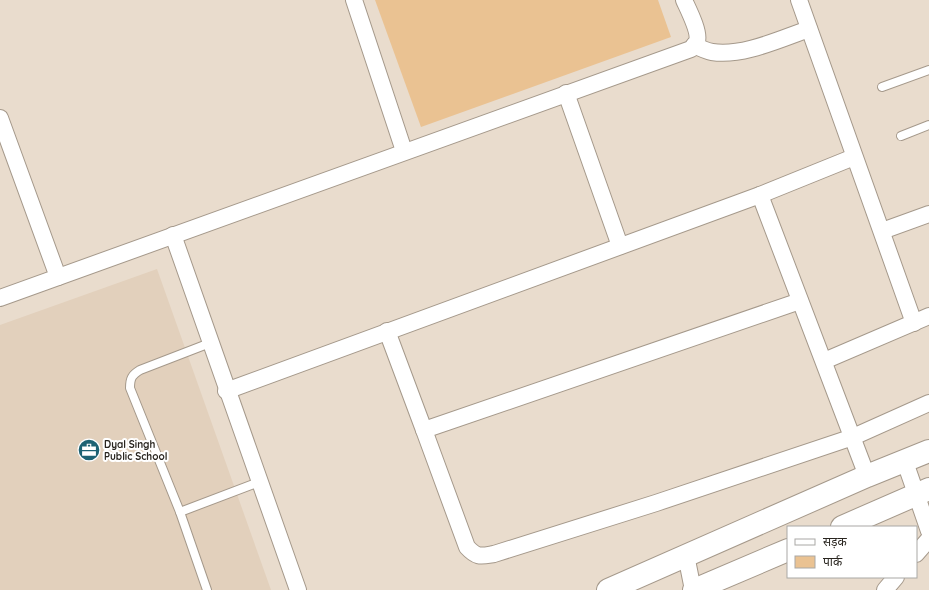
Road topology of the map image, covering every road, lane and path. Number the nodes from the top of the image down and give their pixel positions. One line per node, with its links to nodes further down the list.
1 (354, 0): 13 (street)
2 (684, 0): 5 (street)
3 (799, 0): 4 (street)
4 (809, 29): 5 (street); 14 (street)
5 (694, 46): 8 (street)
6 (929, 70): 7 (lane)
7 (882, 87)
8 (566, 92): 13 (street); 19 (street)
9 (0, 118): 12 (street)
10 (929, 125): 11 (lane)
11 (901, 136)
12 (4, 141): 20 (street)
13 (404, 151): 18 (street)
14 (854, 157): 15 (street); 17 (street)
15 (760, 195): 19 (street); 22 (street)
16 (929, 214): 17 (street)
17 (882, 231): 24 (street)
18 (173, 235): 20 (street); 26 (street)
19 (620, 246): 25 (street)
20 (58, 276): 21 (street)
21 (0, 298)
22 (800, 301): 27 (street); 30 (street)
23 (929, 316): 24 (street)
24 (914, 322): 27 (street)
25 (388, 331): 28 (street); 30 (street)
26 (210, 343): 28 (street); 37 (lane)
27 (824, 361): 31 (street)
28 (226, 391): 35 (street)
29 (929, 404): 31 (street)
30 (424, 430): 31 (street)
31 (853, 437): 34 (street)
32 (929, 451): 33 (street)
33 (905, 462): 34 (street); 36 (street)
34 (868, 476): 43 (street)
35 (259, 482): 37 (lane); 46 (street)
36 (923, 492): 38 (street); 39 (street)
37 (180, 512): 45 (lane)
38 (844, 526)
39 (929, 531)
40 (929, 539): 42 (street)
41 (787, 550): 48 (street)
42 (917, 553)
43 (686, 555): 47 (street); 48 (street)
44 (895, 578): 49 (street)
45 (207, 590)
46 (298, 590)
47 (608, 590)
48 (693, 590)
49 (885, 590)

